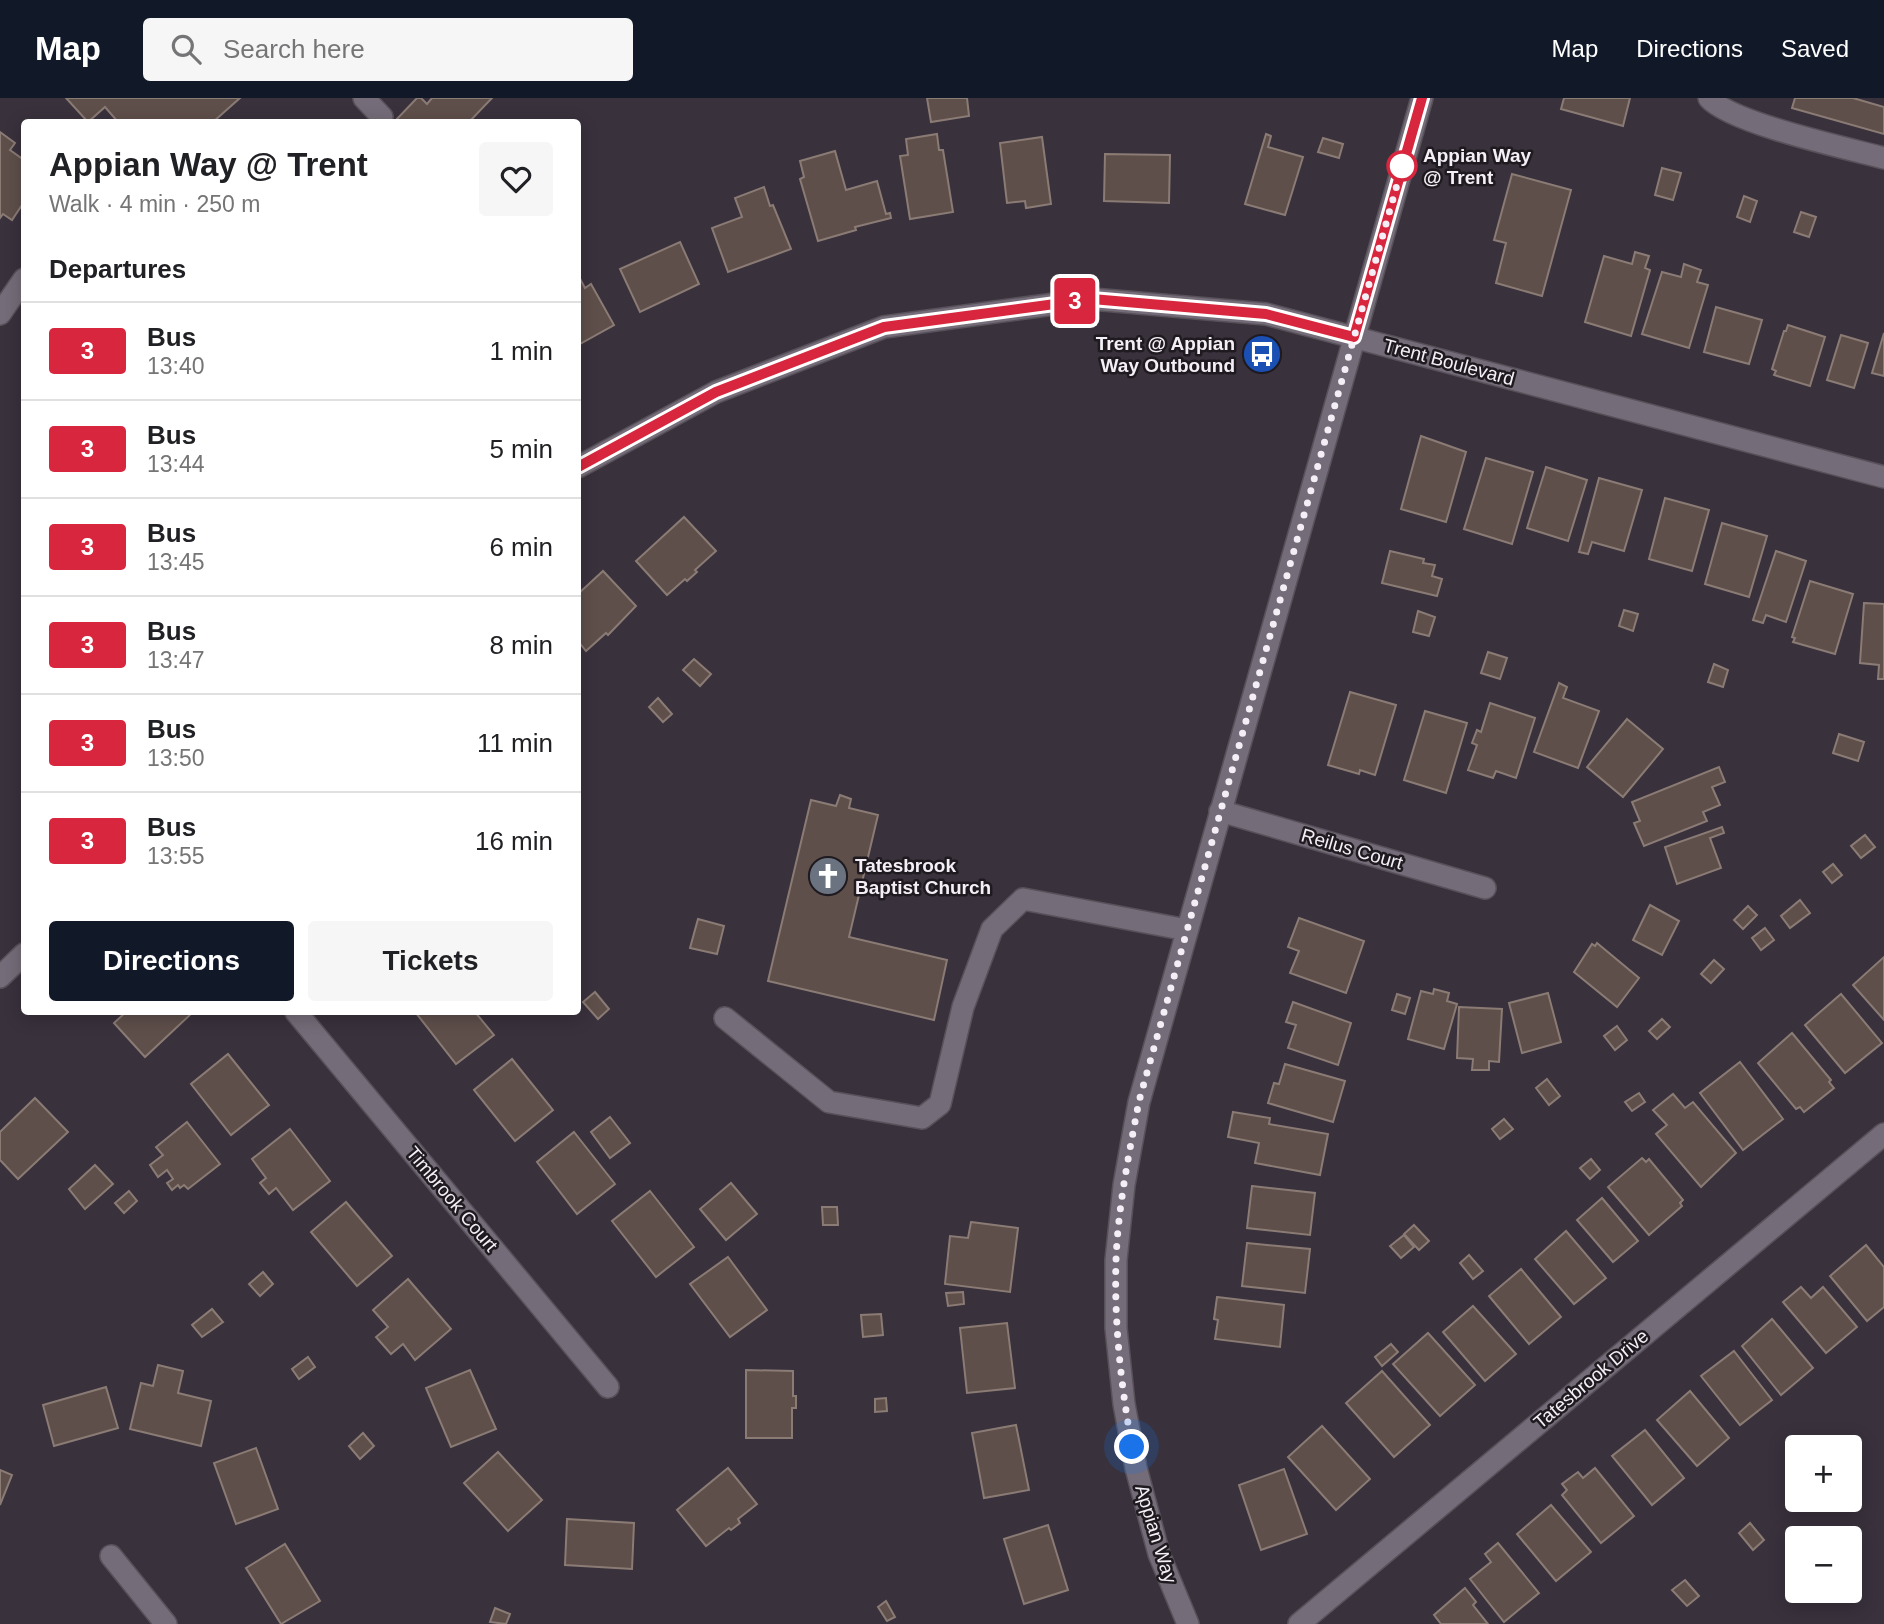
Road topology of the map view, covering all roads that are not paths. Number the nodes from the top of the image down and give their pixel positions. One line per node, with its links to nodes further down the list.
1 (364, 98): 4 (street)
2 (1422, 98): 8 (street, Appian Way)
3 (1709, 98): 5 (street)
4 (382, 117)
5 (1884, 158)
6 (21, 283): 7 (street)
7 (0, 314)
8 (1354, 337): 9 (street, Trent Boulevard); 10 (street, Trent Boulevard); 11 (street, Appian Way)
9 (581, 465)
10 (1884, 477)
11 (1220, 811): 12 (street, Reilus Court); 13 (street, Appian Way)
12 (1485, 888)
13 (1187, 930): 17 (street); 22 (street, Appian Way)
14 (21, 957): 15 (street)
15 (0, 977)
16 (298, 1015): 19 (street, Timbrook Court)
17 (725, 1018)
18 (1884, 1134): 23 (street, Tatesbrook Drive)
19 (608, 1387)
20 (111, 1556): 21 (street)
21 (166, 1624)
22 (1188, 1624)
23 (1299, 1624)

